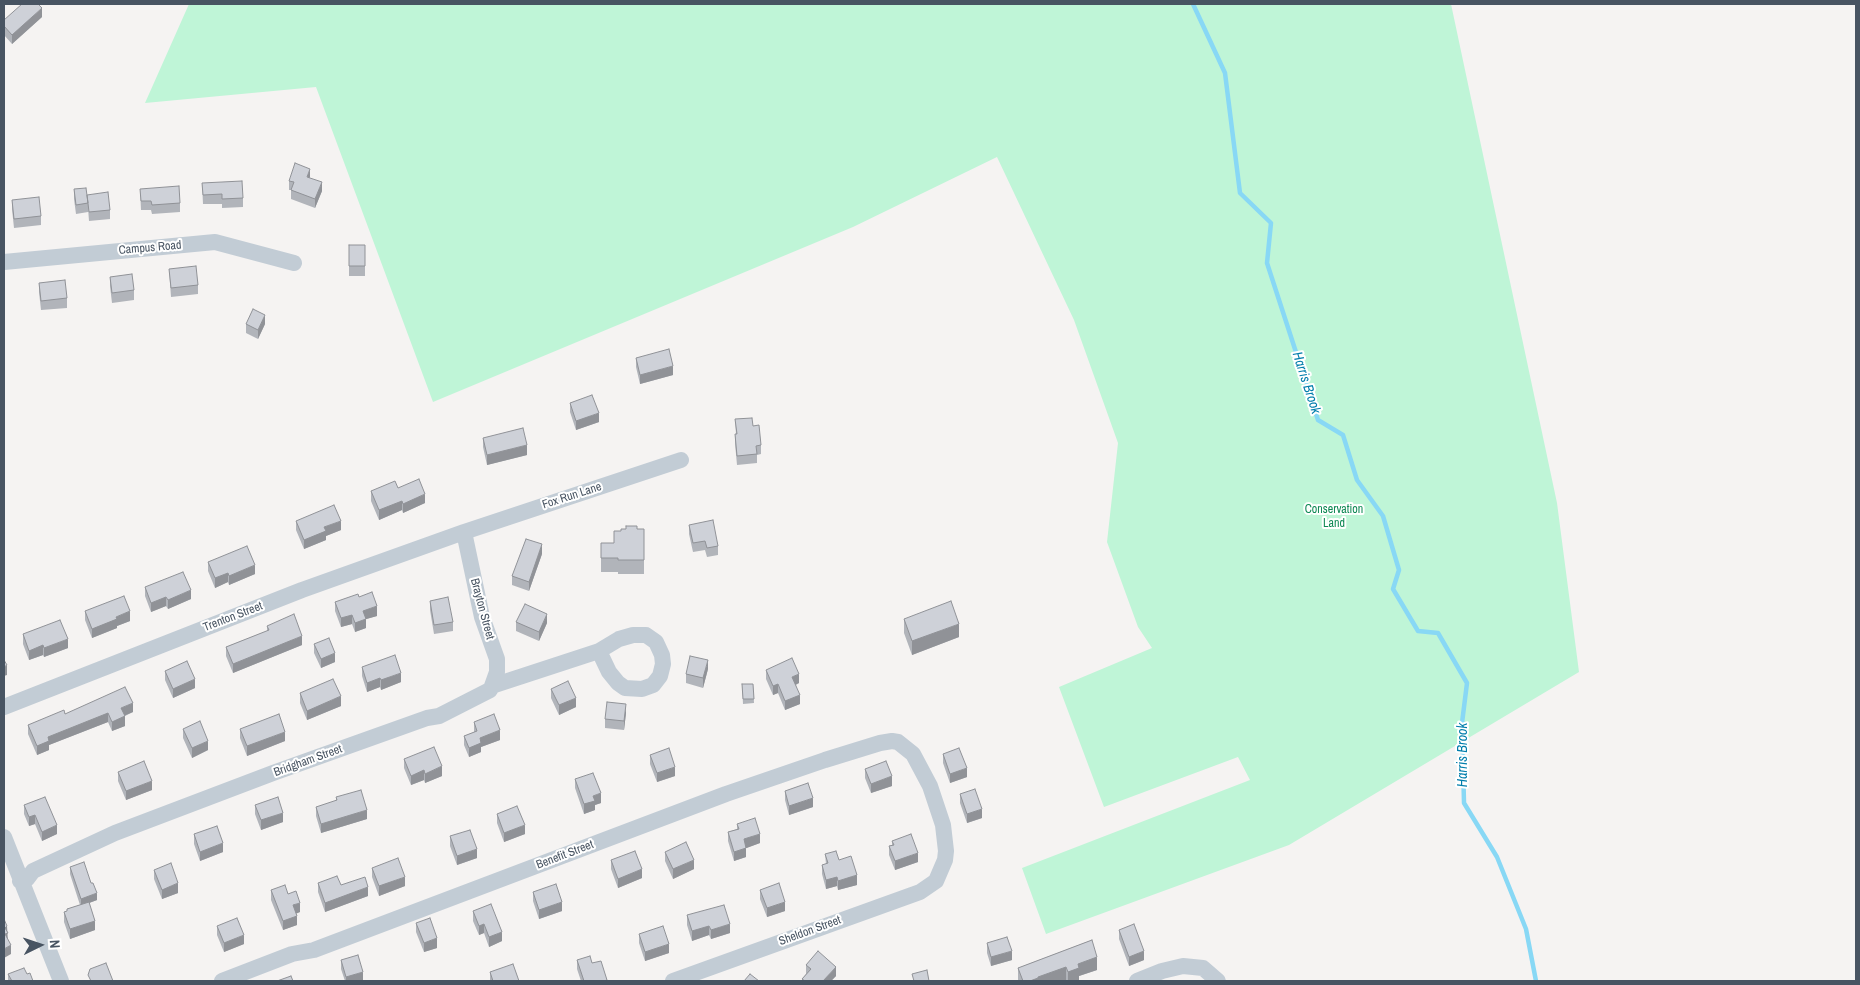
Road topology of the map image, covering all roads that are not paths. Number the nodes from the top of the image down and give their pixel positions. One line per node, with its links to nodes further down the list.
1 (4, 262): 2 (street, Campus Road)
2 (294, 263)
3 (681, 460): 4 (street, Fox Run Lane)
4 (464, 532): 6 (street, Brayton Street); 7 (street, Trenton Street)
5 (599, 651): 6 (street, Bridgham Street)
6 (492, 686): 10 (street, Bridgham Street)
7 (4, 707)
8 (4, 837): 10 (street)
9 (940, 873): 12 (street, Benefit Street); 13 (street, Sheldon Street)
10 (20, 881): 11 (street)
11 (62, 981)
12 (222, 981)
13 (673, 981)
14 (1136, 981): 15 (street)
15 (1218, 981)

